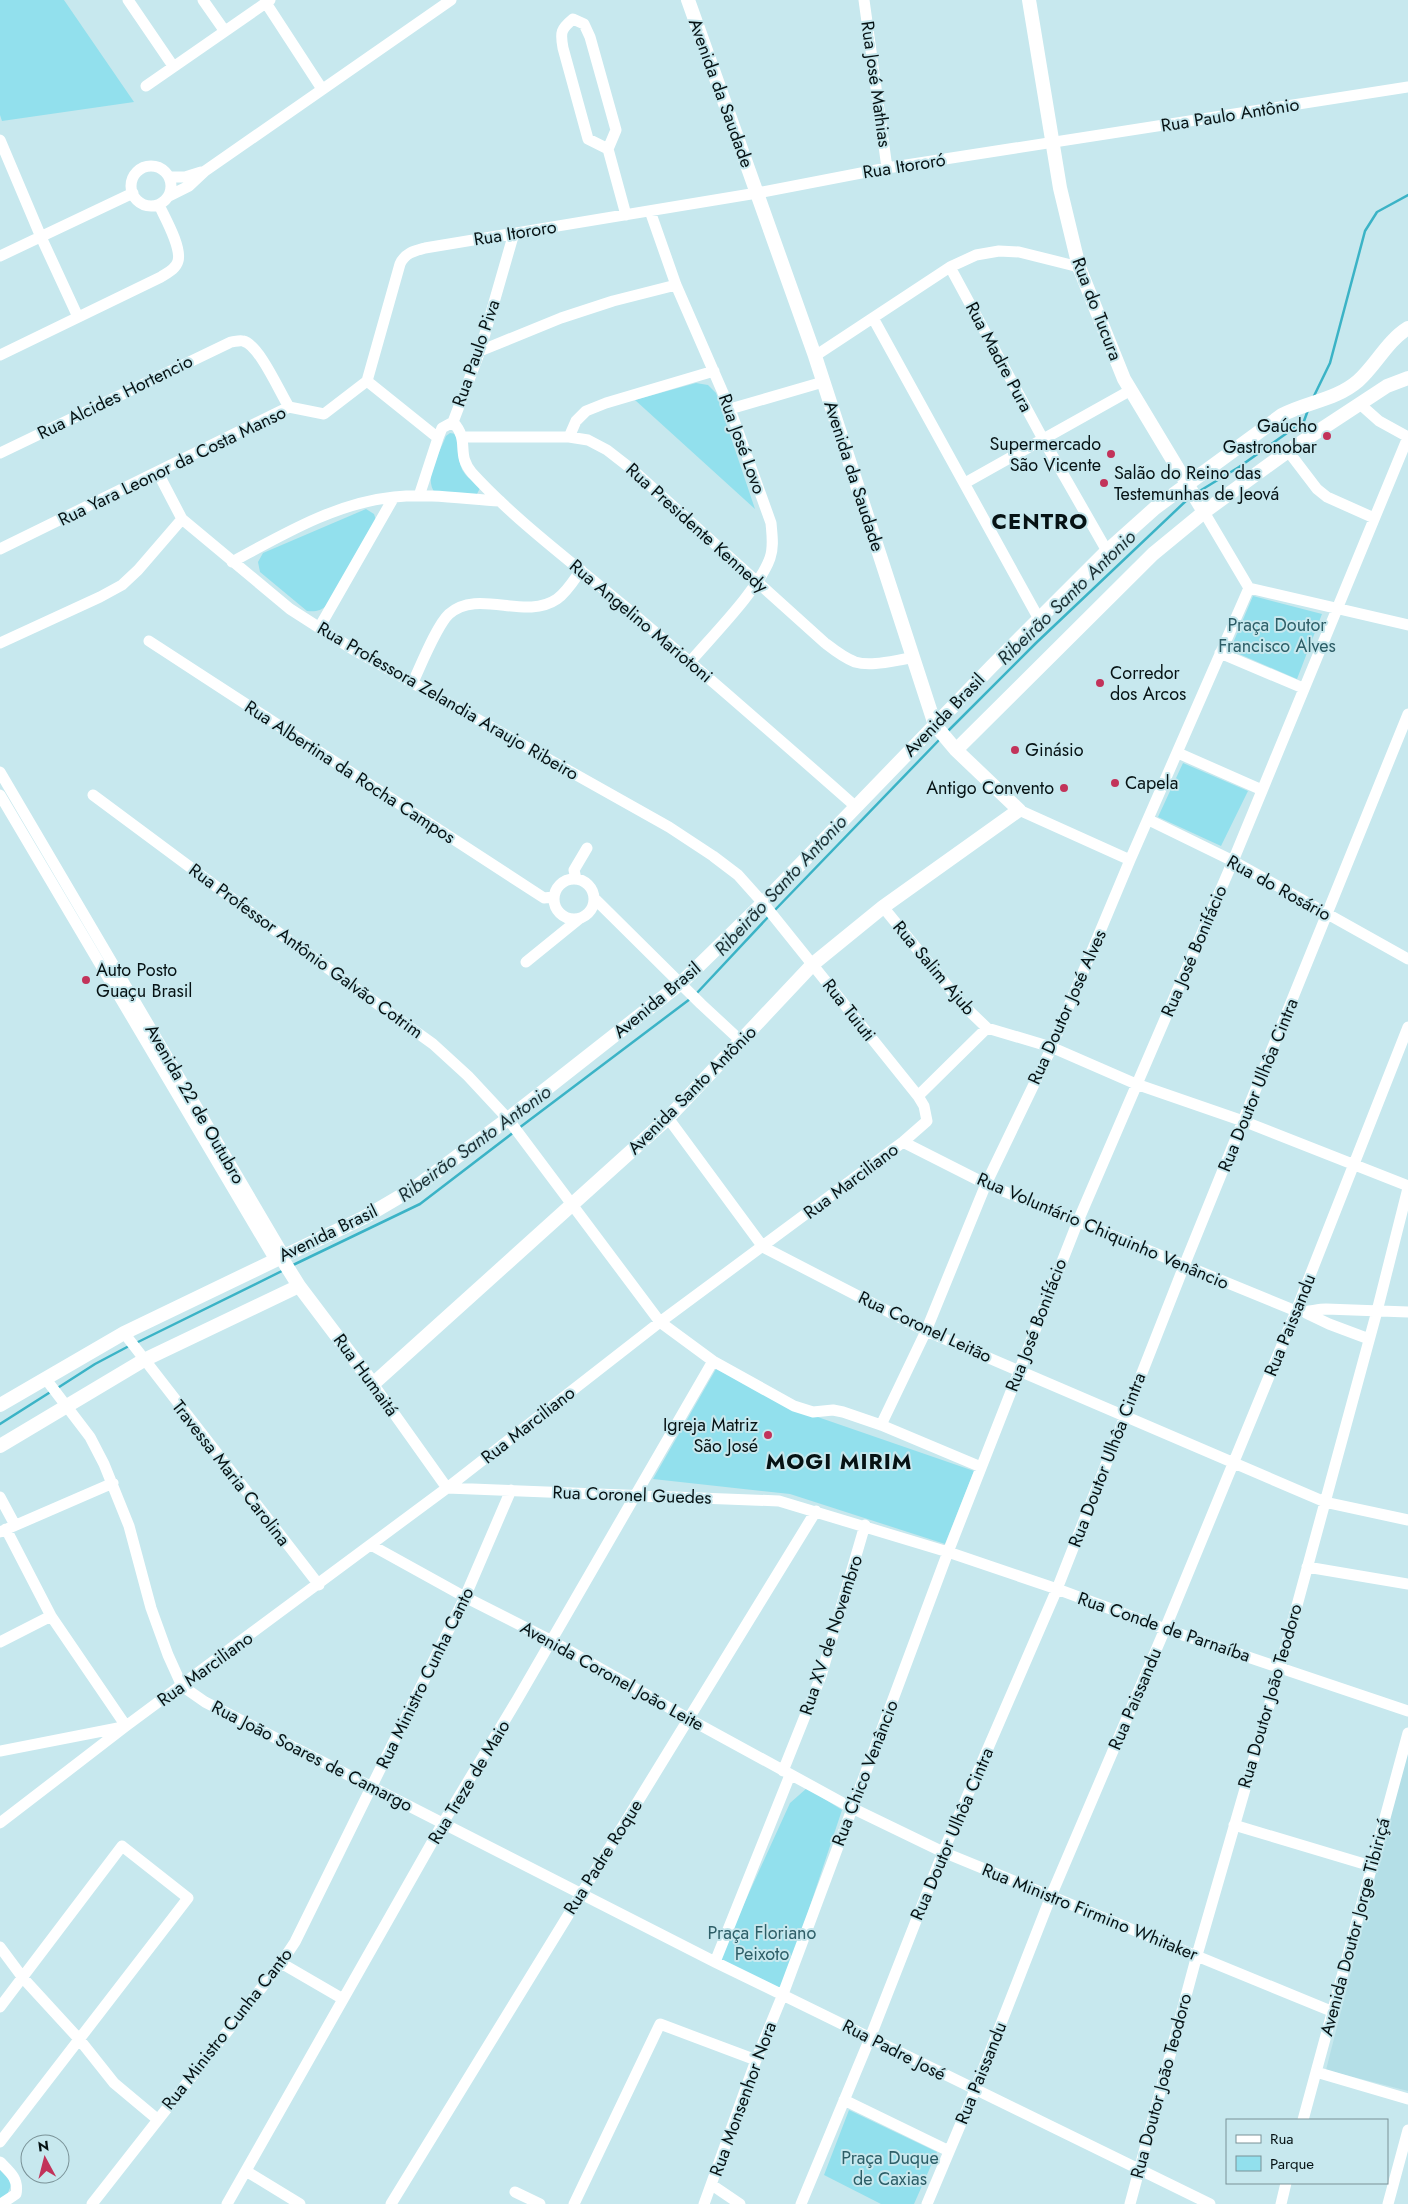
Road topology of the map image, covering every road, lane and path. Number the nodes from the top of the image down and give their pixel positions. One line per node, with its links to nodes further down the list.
1 (128, 0): 9 (street)
2 (203, 0): 8 (street)
3 (688, 0): 21 (main road, Avenida da Saudade)
4 (864, 0): 17 (street, Rua José Mathias)
5 (1029, 0): 14 (main road, Rua do Tucura)
6 (268, 1): 8 (street); 12 (street)
7 (446, 1): 12 (street)
8 (224, 30): 9 (street)
9 (173, 66): 10 (street)
10 (146, 86)
11 (1408, 88): 14 (street, Rua Paulo Antônio)
12 (322, 89): 18 (street)
13 (0, 140): 16 (street)
14 (1052, 143): 17 (street, Rua Itororó); 30 (main road, Rua do Tucura)
15 (608, 149): 15 (street); 25 (street)
16 (2, 154): 27 (street)
17 (888, 168): 21 (street, Rua Itororó)
18 (205, 171): 19 (street); 22 (street)
19 (169, 176): 20 (street); 22 (street)
20 (133, 193): 23 (street); 27 (street)
21 (757, 193): 24 (street, Rua Itororo); 37 (main road, Avenida da Saudade)
22 (169, 196): 23 (street)
23 (158, 205): 32 (street)
24 (650, 211): 25 (street, Rua Itororo); 31 (street, Rua José Lovo)
25 (626, 214): 26 (street, Rua Itororo)
26 (514, 232): 35 (street, Rua Paulo Piva); 40 (street, Rua Itororo)
27 (41, 237): 28 (street); 32 (street)
28 (0, 256)
29 (950, 267): 30 (street); 33 (street); 51 (street, Rua Madre Pura)
30 (1079, 267): 42 (main road, Rua do Tucura)
31 (676, 285): 35 (street); 38 (street, Rua José Lovo)
32 (78, 317): 36 (street)
33 (872, 318): 37 (street); 55 (street)
34 (1408, 328): 56 (main road, Avenida Brasil)
35 (480, 351): 46 (street, Rua Paulo Piva)
36 (0, 355)
37 (815, 356): 41 (main road, Avenida da Saudade)
38 (714, 370): 45 (street, Rua José Lovo); 48 (street)
39 (1408, 378): 43 (main road, Avenida Brasil)
40 (367, 381): 44 (street, Rua Yara Leonor da Costa Manso); 50 (street)
41 (823, 382): 45 (street); 76 (main road, Avenida da Saudade)
42 (1131, 390): 51 (street); 56 (main road, Rua do Tucura)
43 (1361, 405): 49 (street); 52 (main road, Avenida Brasil)
44 (288, 407): 53 (street, Rua Alcides Hortencio); 54 (street, Rua Yara Leonor da Costa Manso)
45 (730, 409): 67 (street, Rua José Lovo)
46 (453, 422): 47 (street); 50 (street, Rua Paulo Piva)
47 (463, 437): 48 (street, Rua Presidente Kennedy); 59 (street, Rua Angelino Mariotoni)
48 (569, 437): 67 (street, Rua Presidente Kennedy)
49 (1408, 437): 61 (street, Rua José Bonifácio)
50 (438, 438): 57 (street, Rua Paulo Piva)
51 (1043, 439): 55 (street); 64 (street, Rua Madre Pura)
52 (1288, 451): 60 (main road, Avenida Brasil); 61 (street)
53 (0, 453)
54 (158, 473): 62 (street, Rua Professora Zelandia Araujo Ribeiro); 63 (street, Rua Yara Leonor da Costa Manso)
55 (965, 483): 70 (street)
56 (1188, 485): 60 (main road, Rua do Tucura); 64 (main road, Avenida Brasil)
57 (419, 496): 58 (street); 59 (street)
58 (394, 497): 65 (street); 72 (street)
59 (500, 501): 66 (street, Rua Angelino Mariotoni)
60 (1202, 509): 68 (street, Rua do Tucura); 82 (main road, Avenida Brasil)
61 (1374, 518): 69 (street, Rua José Bonifácio)
62 (182, 519): 65 (street, Rua Professora Zelandia Araujo Ribeiro); 74 (street)
63 (0, 549)
64 (1108, 551): 70 (main road, Avenida Brasil)
65 (232, 562): 72 (street, Rua Professora Zelandia Araujo Ribeiro)
66 (581, 570): 77 (street, Rua Angelino Mariotoni); 78 (street)
67 (757, 582): 76 (street, Rua Presidente Kennedy); 77 (street, Rua José Lovo)
68 (1249, 588): 69 (street); 75 (street, Rua Doutor José Alves)
69 (1336, 609): 71 (street); 79 (street, Rua José Bonifácio)
70 (1040, 619): 81 (main road, Avenida Brasil)
71 (1408, 625)
72 (318, 628): 78 (street, Rua Professora Zelandia Araujo Ribeiro)
73 (149, 641): 95 (street, Rua Albertina da Rocha Campos)
74 (0, 643)
75 (1220, 653): 79 (street); 83 (street, Rua Doutor José Alves)
76 (912, 658): 81 (main road, Avenida da Saudade)
77 (690, 662): 88 (street, Rua Angelino Mariotoni)
78 (413, 682): 97 (street, Rua Professora Zelandia Araujo Ribeiro)
79 (1303, 688): 85 (street, Rua José Bonifácio)
80 (1408, 714): 99 (street, Rua Doutor Ulhôa Cintra)
81 (938, 729): 82 (main road, Avenida da Saudade); 88 (main road, Avenida Brasil)
82 (953, 747): 89 (main road, Avenida da Saudade)
83 (1178, 753): 85 (street); 90 (street, Rua Doutor José Alves)
84 (0, 772): 122 (street, Avenida 22 de Outubro)
85 (1262, 790): 93 (street, Rua José Bonifácio)
86 (0, 795): 122 (street, Avenida 22 de Outubro)
87 (94, 796): 114 (street, Rua Professor Antônio Galvão Cotrim)
88 (855, 806): 97 (main road, Avenida Brasil)
89 (1019, 810): 92 (street, Avenida da Saudade); 98 (main road, Avenida Santo Antônio)
90 (1149, 820): 92 (street, Rua Doutor José Alves); 93 (street, Rua do Rosário)
91 (587, 848): 94 (street)
92 (1130, 860): 108 (street, Rua Doutor José Alves)
93 (1233, 861): 99 (street, Rua do Rosário); 109 (street, Rua José Bonifácio)
94 (576, 879): 95 (street); 96 (street)
95 (553, 897): 100 (street)
96 (594, 898): 100 (street); 104 (street)
97 (766, 906): 103 (street, Rua Tuiuti); 104 (main road, Avenida Brasil)
98 (883, 907): 103 (main road, Avenida Santo Antônio); 106 (street, Rua Salim Ajub)
99 (1326, 914): 101 (street, Rua do Rosário); 113 (street, Rua Doutor Ulhôa Cintra)
100 (579, 919): 102 (street)
101 (1408, 959)
102 (526, 962)
103 (813, 964): 107 (main road, Avenida Santo Antônio); 110 (street, Rua Tuiuti)
104 (684, 987): 107 (street); 114 (main road, Avenida Brasil)
105 (1408, 1027): 116 (street, Rua Paissandu)
106 (987, 1028): 108 (street); 110 (street)
107 (742, 1042): 111 (main road, Avenida Santo Antônio)
108 (1051, 1048): 109 (street); 117 (street, Rua Doutor José Alves)
109 (1136, 1084): 113 (street); 120 (street, Rua José Bonifácio)
110 (918, 1096): 112 (street, Rua Tuiuti)
111 (668, 1118): 119 (main road, Avenida Santo Antônio); 121 (street, Rua Coronel Leitão)
112 (927, 1121): 115 (street, Rua Marciliano)
113 (1243, 1121): 116 (street); 123 (street, Rua Doutor Ulhôa Cintra)
114 (510, 1123): 119 (street, Rua Professor Antônio Galvão Cotrim); 122 (main road, Avenida Brasil)
115 (903, 1142): 117 (street, Rua Voluntário Chiquinho Venâncio); 121 (street, Rua Marciliano)
116 (1353, 1165): 118 (street); 126 (street, Rua Paissandu)
117 (986, 1184): 120 (street, Rua Voluntário Chiquinho Venâncio); 129 (street, Rua Doutor José Alves)
118 (1408, 1187): 125 (street, Rua Doutor João Teodoro)
119 (572, 1205): 128 (street, Rua Professor Antônio Galvão Cotrim); 136 (main road, Avenida Santo Antônio)
120 (1078, 1220): 123 (street, Rua Voluntário Chiquinho Venâncio); 134 (street, Rua José Bonifácio)
121 (763, 1247): 128 (street, Rua Marciliano); 129 (street, Rua Coronel Leitão)
122 (282, 1260): 124 (main road, Rua Humaitá); 130 (main road, Avenida Brasil)
123 (1184, 1266): 126 (street, Rua Voluntário Chiquinho Venâncio); 139 (street, Rua Doutor Ulhôa Cintra)
124 (296, 1282): 132 (main road, Avenida Brasil); 136 (main road, Rua Humaitá)
125 (1377, 1311): 126 (street, Rua Voluntário Chiquinho Venâncio); 127 (street, Rua Voluntário Chiquinho Venâncio); 131 (street, Rua Doutor João Teodoro)
126 (1301, 1312): 131 (street, Rua Voluntário Chiquinho Venâncio); 142 (street, Rua Paissandu)
127 (1408, 1312)
128 (660, 1322): 133 (street, Rua Professor Antônio Galvão Cotrim); 145 (street, Rua Marciliano)
129 (926, 1331): 134 (street, Rua Coronel Leitão); 140 (street, Rua Doutor José Alves)
130 (126, 1336): 132 (street, Travessa Maria Carolina); 135 (main road, Avenida Brasil)
131 (1369, 1338): 149 (street, Rua Doutor João Teodoro)
132 (140, 1356): 137 (main road, Avenida Brasil); 158 (street, Travessa Maria Carolina)
133 (713, 1361): 140 (street, Rua Professor Antônio Galvão Cotrim); 147 (street, Rua Treze de Maio)
134 (1018, 1370): 139 (street, Rua Coronel Leitão); 143 (street, Rua José Bonifácio)
135 (48, 1381): 137 (street); 138 (main road, Avenida Brasil)
136 (374, 1384): 145 (street, Rua Humaitá)
137 (64, 1402): 141 (main road, Avenida Brasil); 144 (street)
138 (0, 1405)
139 (1124, 1416): 142 (street, Rua Coronel Leitão); 159 (street, Rua Doutor Ulhôa Cintra)
140 (882, 1425): 143 (street, Rua Professor Antônio Galvão Cotrim)
141 (0, 1446)
142 (1234, 1462): 149 (street, Rua Coronel Leitão); 162 (street, Rua Paissandu)
143 (981, 1467): 155 (street, Rua José Bonifácio)
144 (112, 1483): 153 (street); 166 (street)
145 (447, 1488): 146 (street, Rua Coronel Guedes); 154 (street, Rua Marciliano)
146 (511, 1490): 147 (street, Rua Coronel Guedes); 160 (street, Rua Ministro Cunha Canto)
147 (636, 1494): 150 (street, Rua Coronel Guedes); 163 (street, Rua Treze de Maio)
148 (0, 1497): 153 (street)
149 (1325, 1502): 151 (street, Rua Coronel Leitão); 156 (street, Rua Doutor João Teodoro)
150 (816, 1511): 152 (street, Rua Coronel Guedes); 168 (street, Rua Padre Roque)
151 (1408, 1520)
152 (864, 1525): 155 (street, Rua Conde de Parnaíba); 172 (street, Rua XV de Novembro)
153 (7, 1529): 161 (street)
154 (371, 1545): 158 (street, Rua Marciliano); 160 (street, Avenida Coronel João Leite)
155 (948, 1552): 159 (street, Rua Conde de Parnaíba); 174 (street, Rua Chico Venâncio)
156 (1307, 1567): 157 (street); 165 (street, Rua Doutor João Teodoro)
157 (1408, 1584)
158 (319, 1585): 166 (street, Rua Marciliano)
159 (1057, 1589): 162 (street, Rua Conde de Parnaíba); 178 (street, Rua Doutor Ulhôa Cintra)
160 (465, 1597): 163 (street, Avenida Coronel João Leite); 173 (street, Rua Ministro Cunha Canto)
161 (51, 1616): 164 (street); 169 (street)
162 (1165, 1629): 165 (street, Rua Conde de Parnaíba); 181 (street, Rua Paissandu)
163 (552, 1641): 168 (street, Avenida Coronel João Leite); 176 (street, Rua Treze de Maio)
164 (0, 1642)
165 (1280, 1668): 167 (street, Rua Conde de Parnaíba); 177 (street, Rua Doutor João Teodoro)
166 (182, 1686): 169 (street, Rua Marciliano); 173 (street, Rua João Soares de Camargo)
167 (1408, 1711)
168 (689, 1720): 172 (street, Avenida Coronel João Leite); 180 (street, Rua Padre Roque)
169 (126, 1726): 171 (street); 175 (street, Rua Marciliano)
170 (1408, 1733): 179 (street, Avenida Doutor Jorge Tibiriçá)
171 (0, 1751)
172 (787, 1773): 174 (street, Avenida Coronel João Leite); 184 (street)
173 (373, 1787): 176 (street, Rua João Soares de Camargo); 185 (street, Rua Ministro Cunha Canto)
174 (852, 1808): 178 (street, Rua Ministro Firmino Whitaker); 187 (street, Rua Chico Venâncio)
175 (0, 1823)
176 (443, 1823): 180 (street, Rua João Soares de Camargo); 188 (street, Rua Treze de Maio)
177 (1234, 1825): 179 (street); 183 (street, Rua Doutor João Teodoro)
178 (943, 1852): 181 (street, Rua Ministro Firmino Whitaker); 191 (street, Rua Doutor Ulhôa Cintra)
179 (1371, 1866): 190 (street, Avenida Doutor Jorge Tibiriçá)
180 (580, 1894): 184 (street, Rua Padre José); 213 (street, Rua Padre Roque)
181 (1051, 1896): 183 (street, Rua Ministro Firmino Whitaker); 195 (street, Rua Paissandu)
182 (0, 1947): 186 (street)
183 (1197, 1955): 190 (street, Rua Ministro Firmino Whitaker); 204 (street, Rua Doutor João Teodoro)
184 (715, 1962): 187 (street, Rua Padre José)
185 (281, 1963): 188 (street); 198 (street, Rua Ministro Cunha Canto)
186 (23, 1978): 189 (street); 192 (street); 192 (street)
187 (783, 1994): 191 (street, Rua Padre José); 193 (street, Rua Monsenhor Nora)
188 (343, 1999): 205 (street, Rua Treze de Maio)
189 (0, 2007)
190 (1331, 2011): 194 (street, Avenida Doutor Jorge Tibiriçá)
191 (870, 2038): 195 (street, Rua Padre José); 196 (street, Rua Doutor Ulhôa Cintra)
192 (79, 2040): 198 (street); 201 (street)
193 (756, 2060): 206 (street, Rua Monsenhor Nora); 215 (street)
194 (1316, 2072): 197 (street); 199 (street, Avenida Doutor Jorge Tibiriçá)
195 (975, 2090): 202 (street, Rua Paissandu); 204 (street, Rua Padre José)
196 (844, 2100): 202 (street); 218 (street, Rua Doutor Ulhôa Cintra)
197 (1408, 2100)
198 (157, 2119): 210 (street, Rua Ministro Cunha Canto)
199 (1303, 2119)
200 (1408, 2130): 223 (street)
201 (0, 2142)
202 (949, 2152): 219 (street, Rua Paissandu)
203 (0, 2162): 209 (street)
204 (1139, 2169): 220 (street, Rua Doutor João Teodoro); 221 (street, Rua Padre José)
205 (246, 2171): 211 (street, Rua Treze de Maio); 212 (street)
206 (712, 2184): 216 (street, Rua Monsenhor Nora); 217 (street)
207 (1286, 2184): 222 (street)
208 (515, 2192): 214 (street)
209 (1, 2204)
210 (92, 2204)
211 (227, 2204)
212 (300, 2204)
213 (391, 2204)
214 (540, 2204)
215 (574, 2204)
216 (704, 2204)
217 (740, 2204)
218 (801, 2204)
219 (927, 2204)
220 (1130, 2204)
221 (1210, 2204)
222 (1281, 2204)
223 (1388, 2204)

